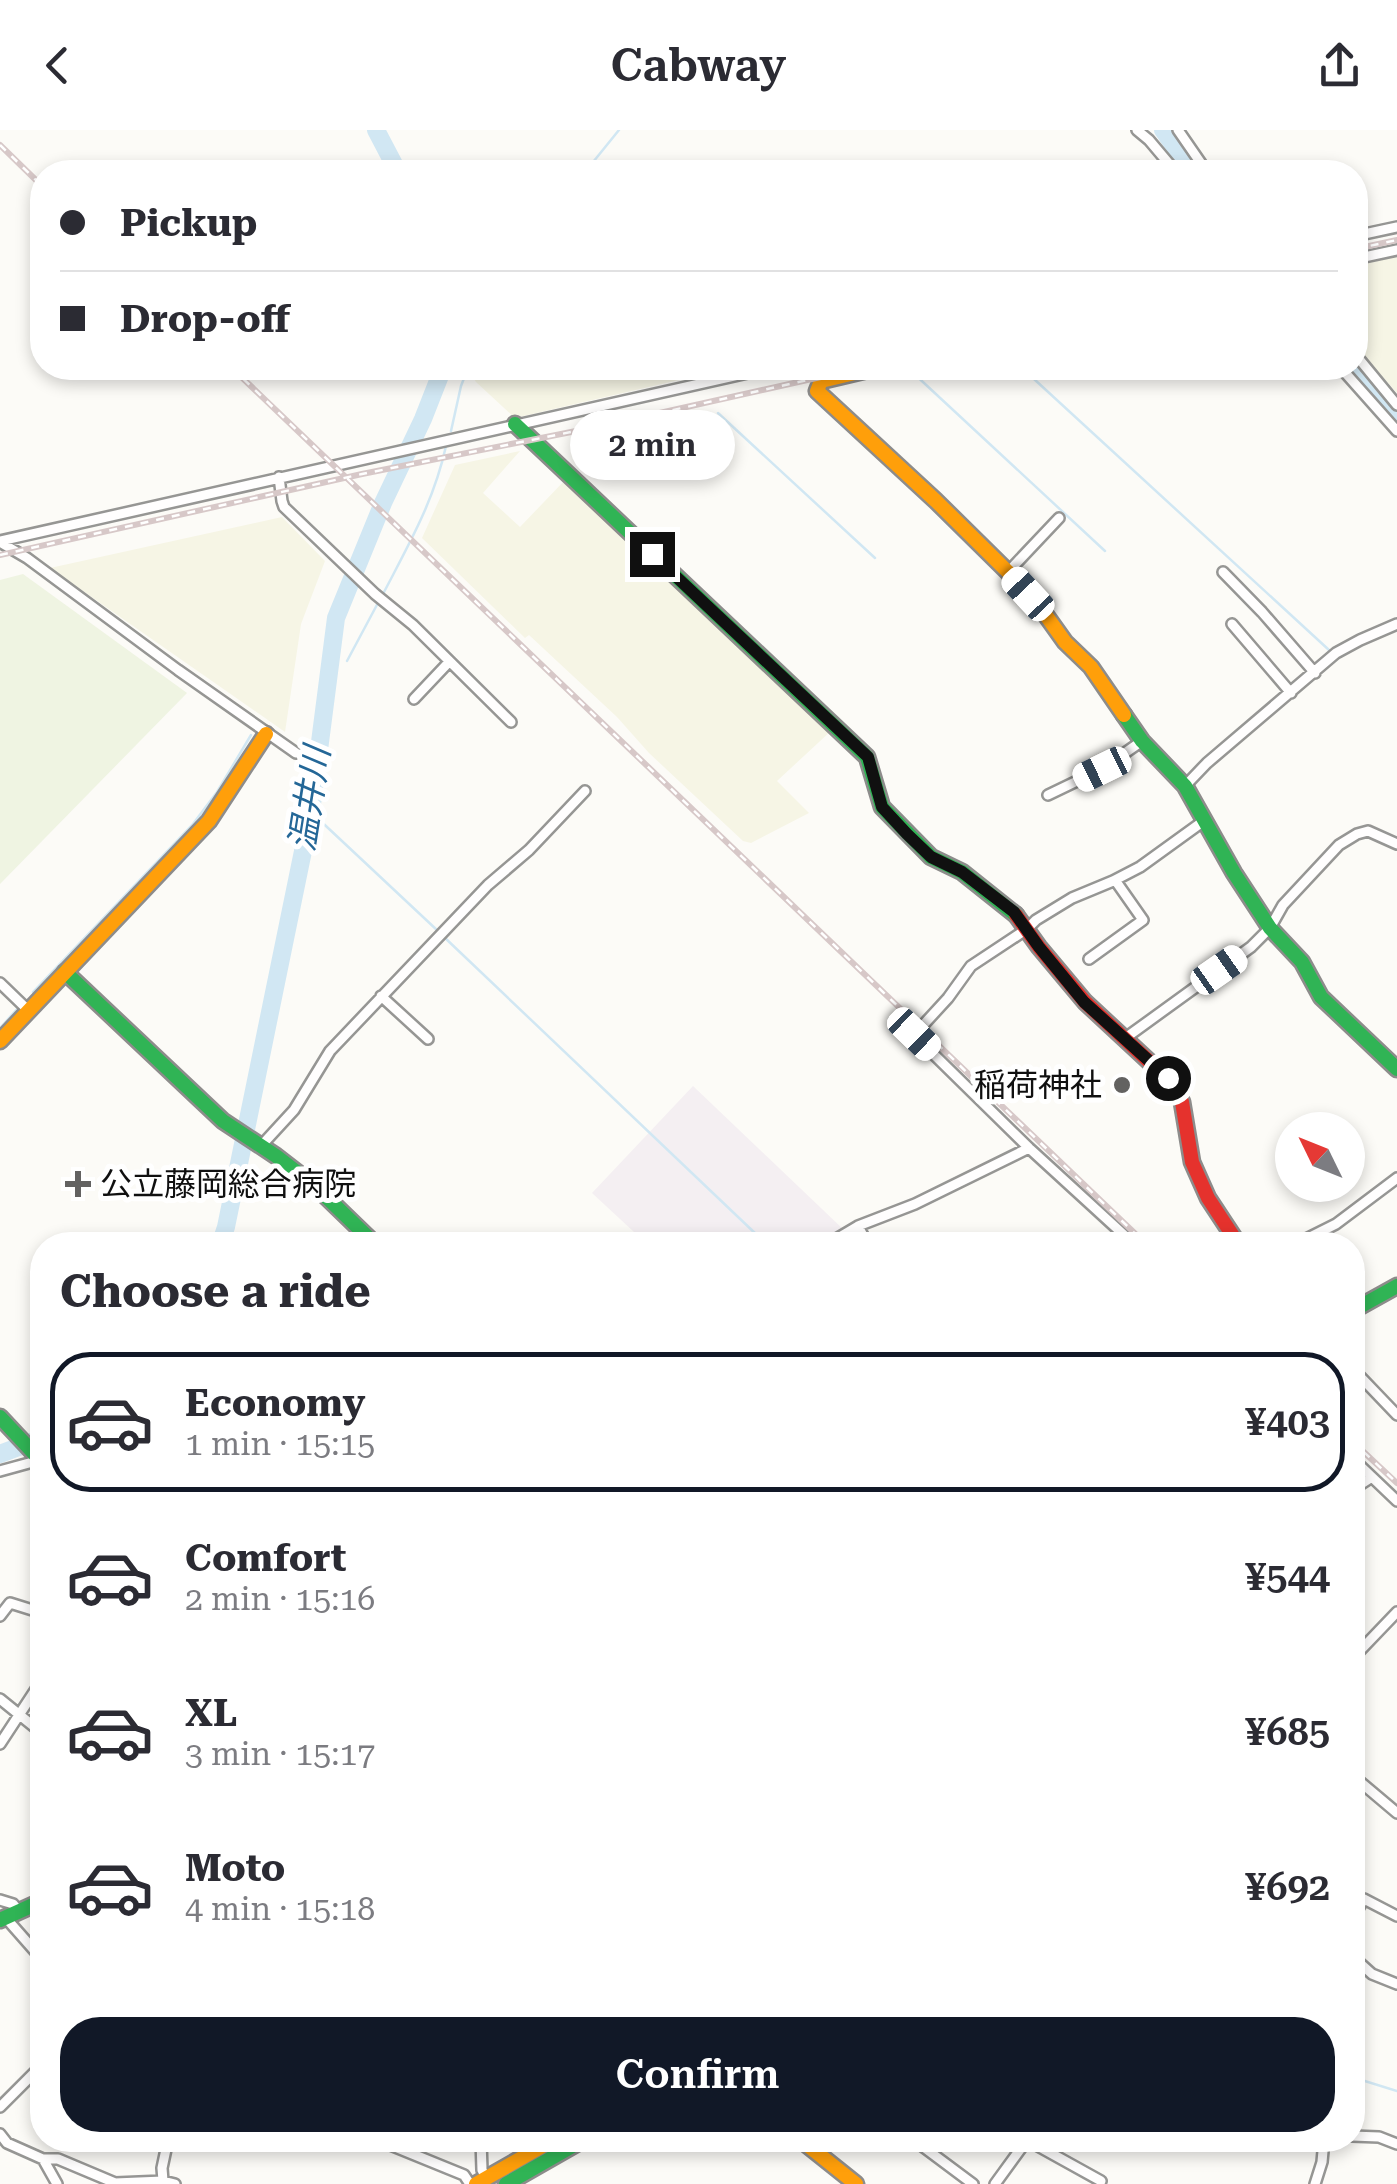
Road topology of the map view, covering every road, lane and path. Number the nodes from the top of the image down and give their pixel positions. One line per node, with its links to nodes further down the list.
1 (1137, 130): 3 (street)
2 (1178, 130): 5 (street)
3 (1149, 135): 4 (street)
4 (1167, 160)
5 (1199, 160)
6 (1397, 227): 7 (street)
7 (1368, 233)
8 (1397, 250): 9 (street)
9 (1368, 256)
10 (1368, 369): 14 (street)
11 (715, 380): 15 (street)
12 (825, 380): 20 (street)
13 (1352, 380): 16 (street)
14 (1397, 404)
15 (515, 424): 17 (street); 39 (street)
16 (1397, 430)
17 (280, 477): 19 (street); 24 (street)
18 (1060, 518): 20 (street)
19 (0, 541): 29 (street)
20 (1008, 572): 30 (street)
21 (1224, 572): 25 (street)
22 (1232, 624): 26 (street)
23 (1397, 624): 25 (street)
24 (449, 662): 27 (street); 28 (street)
25 (1315, 673): 26 (street)
26 (1292, 693): 32 (street)
27 (414, 699)
28 (511, 722)
29 (266, 734): 31 (street); 41 (street)
30 (1142, 741): 32 (street); 34 (street)
31 (296, 753)
32 (1185, 786): 35 (street)
33 (586, 792): 43 (street)
34 (1048, 796)
35 (1205, 820): 37 (street); 38 (street)
36 (1397, 844): 38 (street)
37 (1116, 880): 39 (street); 40 (street)
38 (1270, 928): 46 (street); 48 (street)
39 (1027, 929): 46 (street); 50 (street)
40 (1089, 959)
41 (65, 972): 44 (street); 49 (street)
42 (0, 983): 44 (street)
43 (381, 996): 45 (street); 49 (street)
44 (29, 1011): 47 (street)
45 (428, 1038)
46 (1123, 1039): 57 (street)
47 (0, 1042)
48 (1397, 1069)
49 (248, 1138): 53 (street)
50 (1030, 1148): 52 (street); 56 (street)
51 (1397, 1178): 58 (street)
52 (858, 1226): 54 (street); 55 (street)
53 (363, 1232)
54 (848, 1232)
55 (861, 1232)
56 (1122, 1232)
57 (1230, 1232)
58 (1320, 1232)
59 (1397, 1286): 60 (street)
60 (1365, 1304)
61 (1365, 1382): 62 (street)
62 (1397, 1415)
63 (0, 1417): 64 (street)
64 (30, 1448)
65 (30, 1461): 67 (street)
66 (1365, 1470): 68 (street)
67 (0, 1471)
68 (1372, 1477): 69 (street); 70 (street)
69 (1365, 1482)
70 (1397, 1501)
71 (30, 1609): 73 (street)
72 (1397, 1612): 74 (street)
73 (0, 1616)
74 (1365, 1645)
75 (0, 1699): 77 (street)
76 (30, 1699): 77 (street)
77 (19, 1716): 78 (street); 79 (street)
78 (30, 1724)
79 (0, 1744)
80 (1365, 1789): 81 (street)
81 (1397, 1813)
82 (0, 1900): 84 (street)
83 (1365, 1900): 85 (street)
84 (8, 1916): 86 (street)
85 (1397, 1916)
86 (30, 1944)
87 (1365, 1968): 88 (street)
88 (1397, 1984)
89 (30, 2078): 90 (street)
90 (0, 2107)
91 (1365, 2136): 93 (street)
92 (3, 2138): 104 (street); 105 (street)
93 (1397, 2144)
94 (165, 2152): 106 (street)
95 (407, 2152): 108 (street)
96 (481, 2152): 108 (street)
97 (532, 2152): 108 (street)
98 (565, 2152): 111 (street)
99 (816, 2152): 112 (street)
100 (930, 2152): 113 (street)
101 (1018, 2152): 114 (street)
102 (1049, 2152): 107 (street)
103 (1323, 2152): 115 (street)
104 (0, 2153)
105 (42, 2159): 106 (street); 109 (street)
106 (162, 2181): 110 (street)
107 (1101, 2181)
108 (478, 2182)
109 (57, 2184)
110 (174, 2184)
111 (506, 2184)
112 (856, 2184)
113 (974, 2184)
114 (994, 2184)
115 (1315, 2184)

